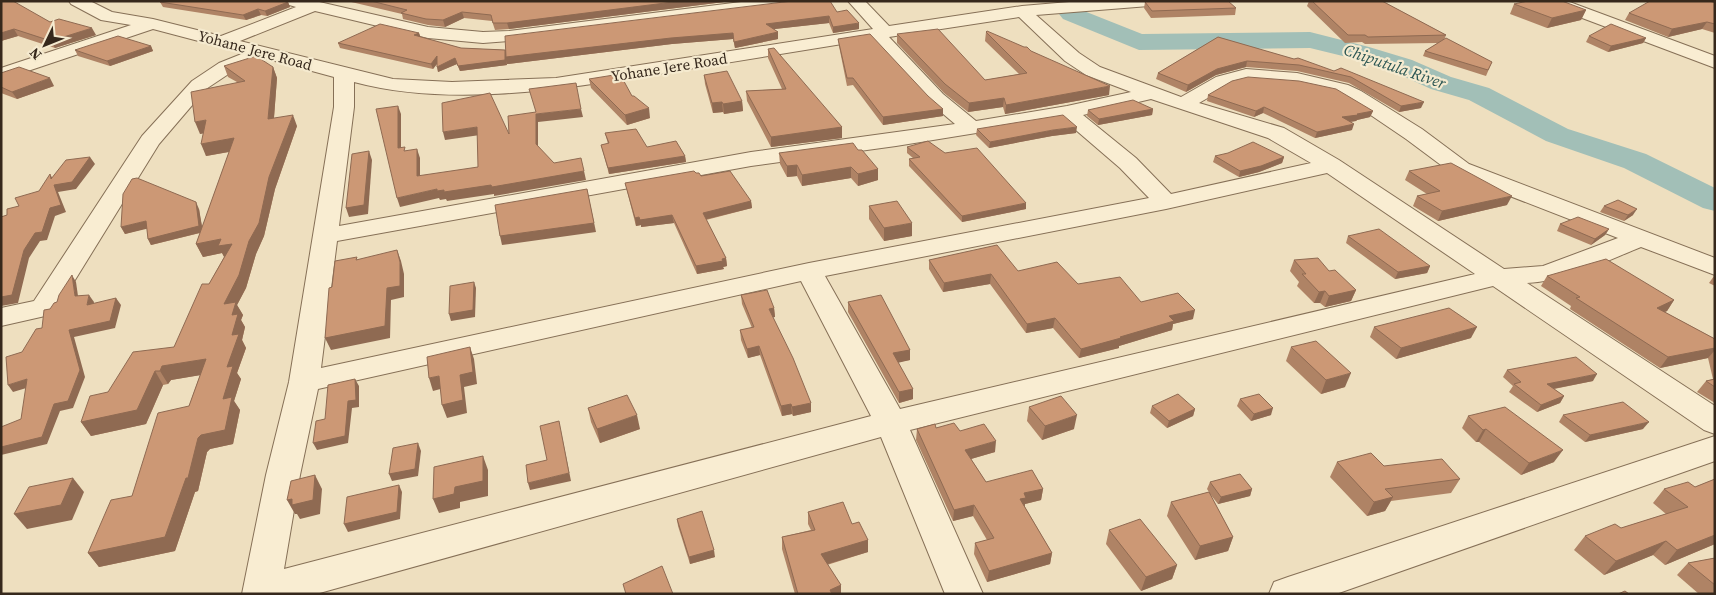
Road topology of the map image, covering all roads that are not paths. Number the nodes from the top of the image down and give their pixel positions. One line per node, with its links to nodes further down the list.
1 (77, 1): 9 (street, Yohane Jere Road)
2 (292, 1): 7 (street)
3 (791, 1): 7 (street)
4 (856, 1): 10 (street)
5 (1149, 1): 8 (street, Yohane Jere Road)
6 (1551, 1): 13 (street)
7 (314, 6): 11 (street)
8 (1022, 11): 10 (street, Yohane Jere Road); 16 (street)
9 (153, 24): 11 (street, Yohane Jere Road); 15 (street)
10 (882, 33): 14 (street, Yohane Jere Road); 19 (street)
11 (224, 41): 12 (street, Yohane Jere Road)
12 (264, 52): 14 (street, Yohane Jere Road); 27 (street)
13 (1715, 62)
14 (344, 73): 22 (street)
15 (1, 74)
16 (1152, 93): 17 (street); 18 (street)
17 (1182, 104): 20 (street); 23 (street)
18 (1068, 112): 19 (street); 21 (street)
19 (972, 128): 22 (street)
20 (1331, 165): 21 (street); 26 (street)
21 (1166, 202): 25 (street)
22 (325, 236): 28 (street)
23 (1641, 238): 24 (street); 26 (street)
24 (1715, 267)
25 (809, 271): 28 (street); 30 (street)
26 (1498, 277): 29 (street); 30 (street)
27 (1, 317)
28 (304, 382): 32 (street)
29 (1715, 422)
30 (891, 423): 32 (street); 33 (street)
31 (1715, 448): 34 (street)
32 (261, 593)
33 (964, 594)
34 (1288, 594)

